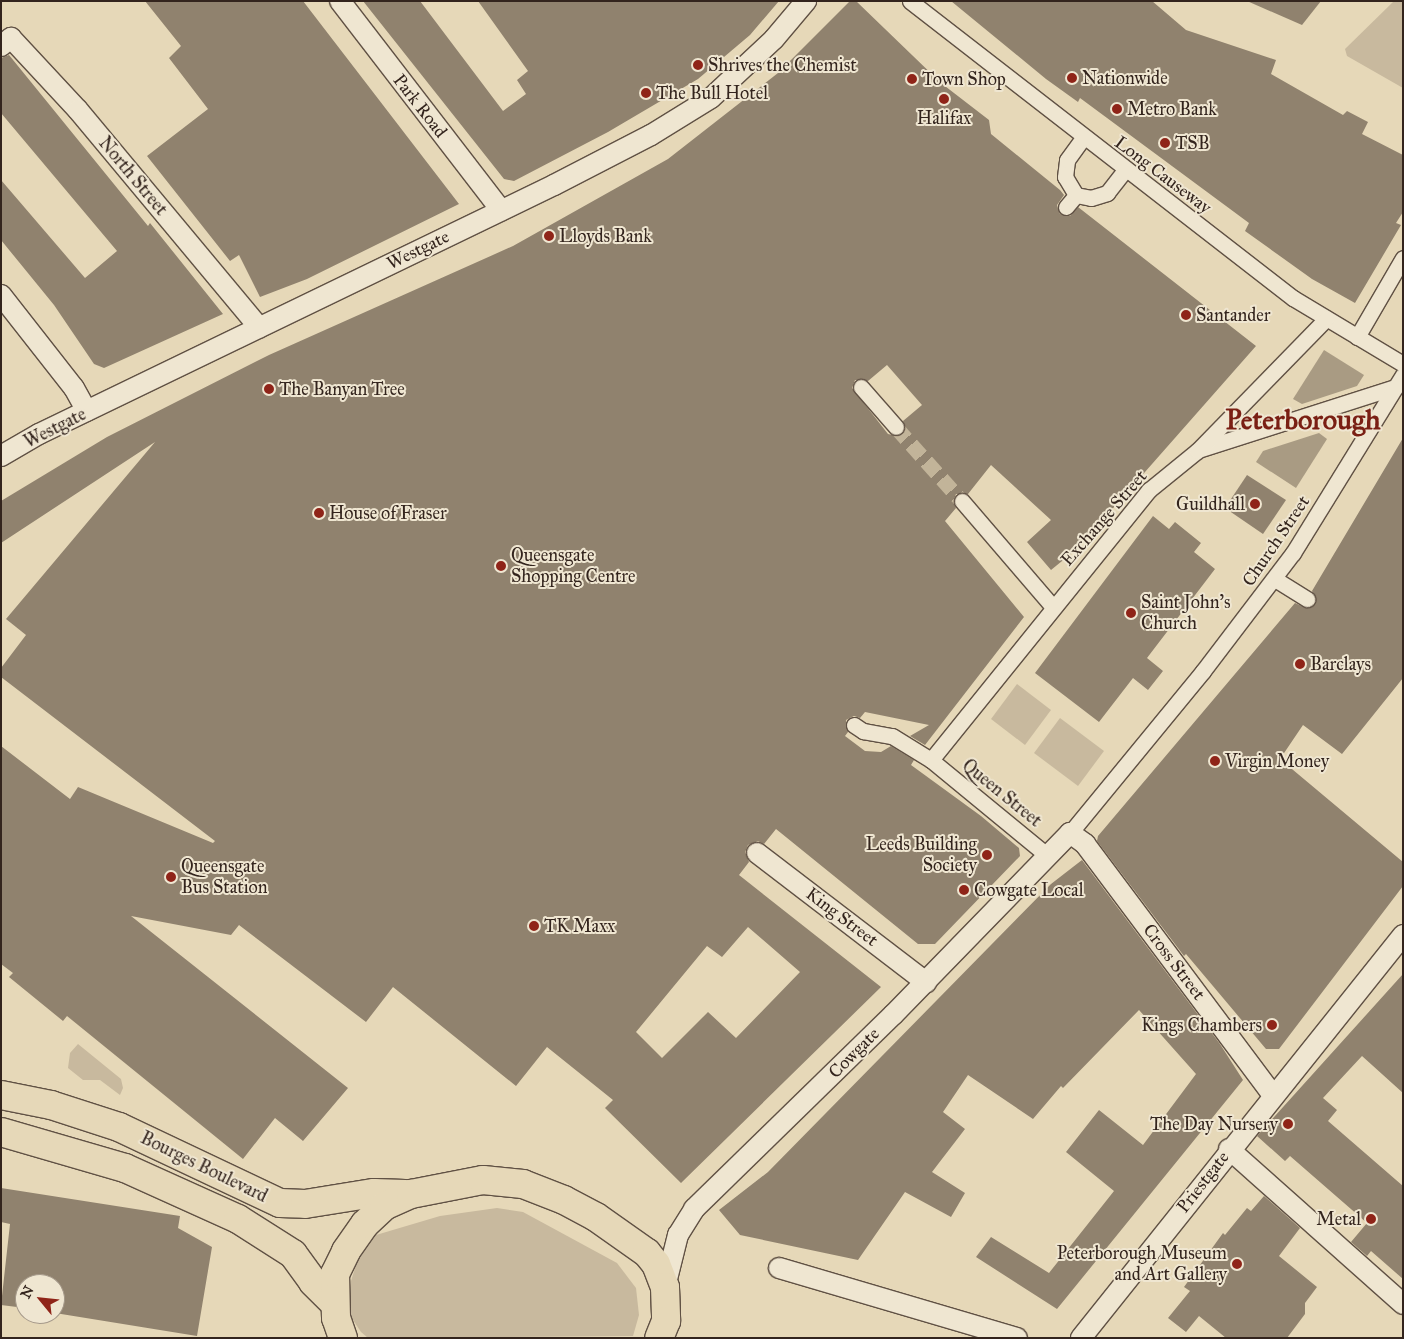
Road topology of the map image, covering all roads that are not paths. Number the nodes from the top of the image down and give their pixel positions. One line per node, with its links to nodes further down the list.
1 (340, 1): 9 (street, Park Road)
2 (806, 1): 9 (street, Westgate)
3 (910, 1): 5 (street, Long Causeway)
4 (1, 46): 13 (street, North Street)
5 (1083, 138): 6 (street, Long Causeway); 7 (street)
6 (1125, 170): 7 (street); 12 (street, Long Causeway)
7 (1076, 195): 8 (street)
8 (1066, 207)
9 (501, 210): 13 (street, Westgate)
10 (1403, 258): 14 (street)
11 (1, 296): 18 (street)
12 (1326, 319): 14 (street, Long Causeway); 20 (street, Exchange Street)
13 (259, 327): 18 (street, Westgate)
14 (1358, 337): 15 (street, Long Causeway)
15 (1403, 364)
16 (1399, 381): 20 (street); 25 (street, Church Street)
17 (861, 387): 19 (street)
18 (87, 411): 21 (street, Westgate)
19 (896, 427)
20 (1197, 451): 23 (street, Exchange Street)
21 (1, 456)
22 (1136, 482): 23 (street)
23 (1149, 490): 27 (street, Exchange Street)
24 (962, 501): 27 (street)
25 (1275, 579): 26 (street); 30 (street, Church Street)
26 (1307, 599)
27 (1053, 607): 29 (street, Exchange Street)
28 (854, 725): 29 (street, Queen Street)
29 (931, 760): 32 (street, Queen Street)
30 (1070, 833): 32 (street, Cowgate); 36 (street, Cross Street)
31 (756, 853): 34 (street, King Street)
32 (1048, 856): 34 (street, Cowgate)
33 (1403, 935): 36 (street, Priestgate)
34 (926, 982): 41 (street, Cowgate)
35 (1, 1095): 39 (main road, Bourges Boulevard)
36 (1273, 1095): 38 (street, Priestgate)
37 (6, 1137): 42 (main road, Bourges Boulevard)
38 (1229, 1149): 43 (street); 47 (street, Priestgate)
39 (411, 1194): 41 (main road); 42 (main road)
40 (779, 1268): 46 (street)
41 (665, 1287): 44 (main road)
42 (334, 1303): 45 (main road)
43 (1403, 1304)
44 (666, 1332)
45 (343, 1338)
46 (1017, 1338)
47 (1081, 1338)

